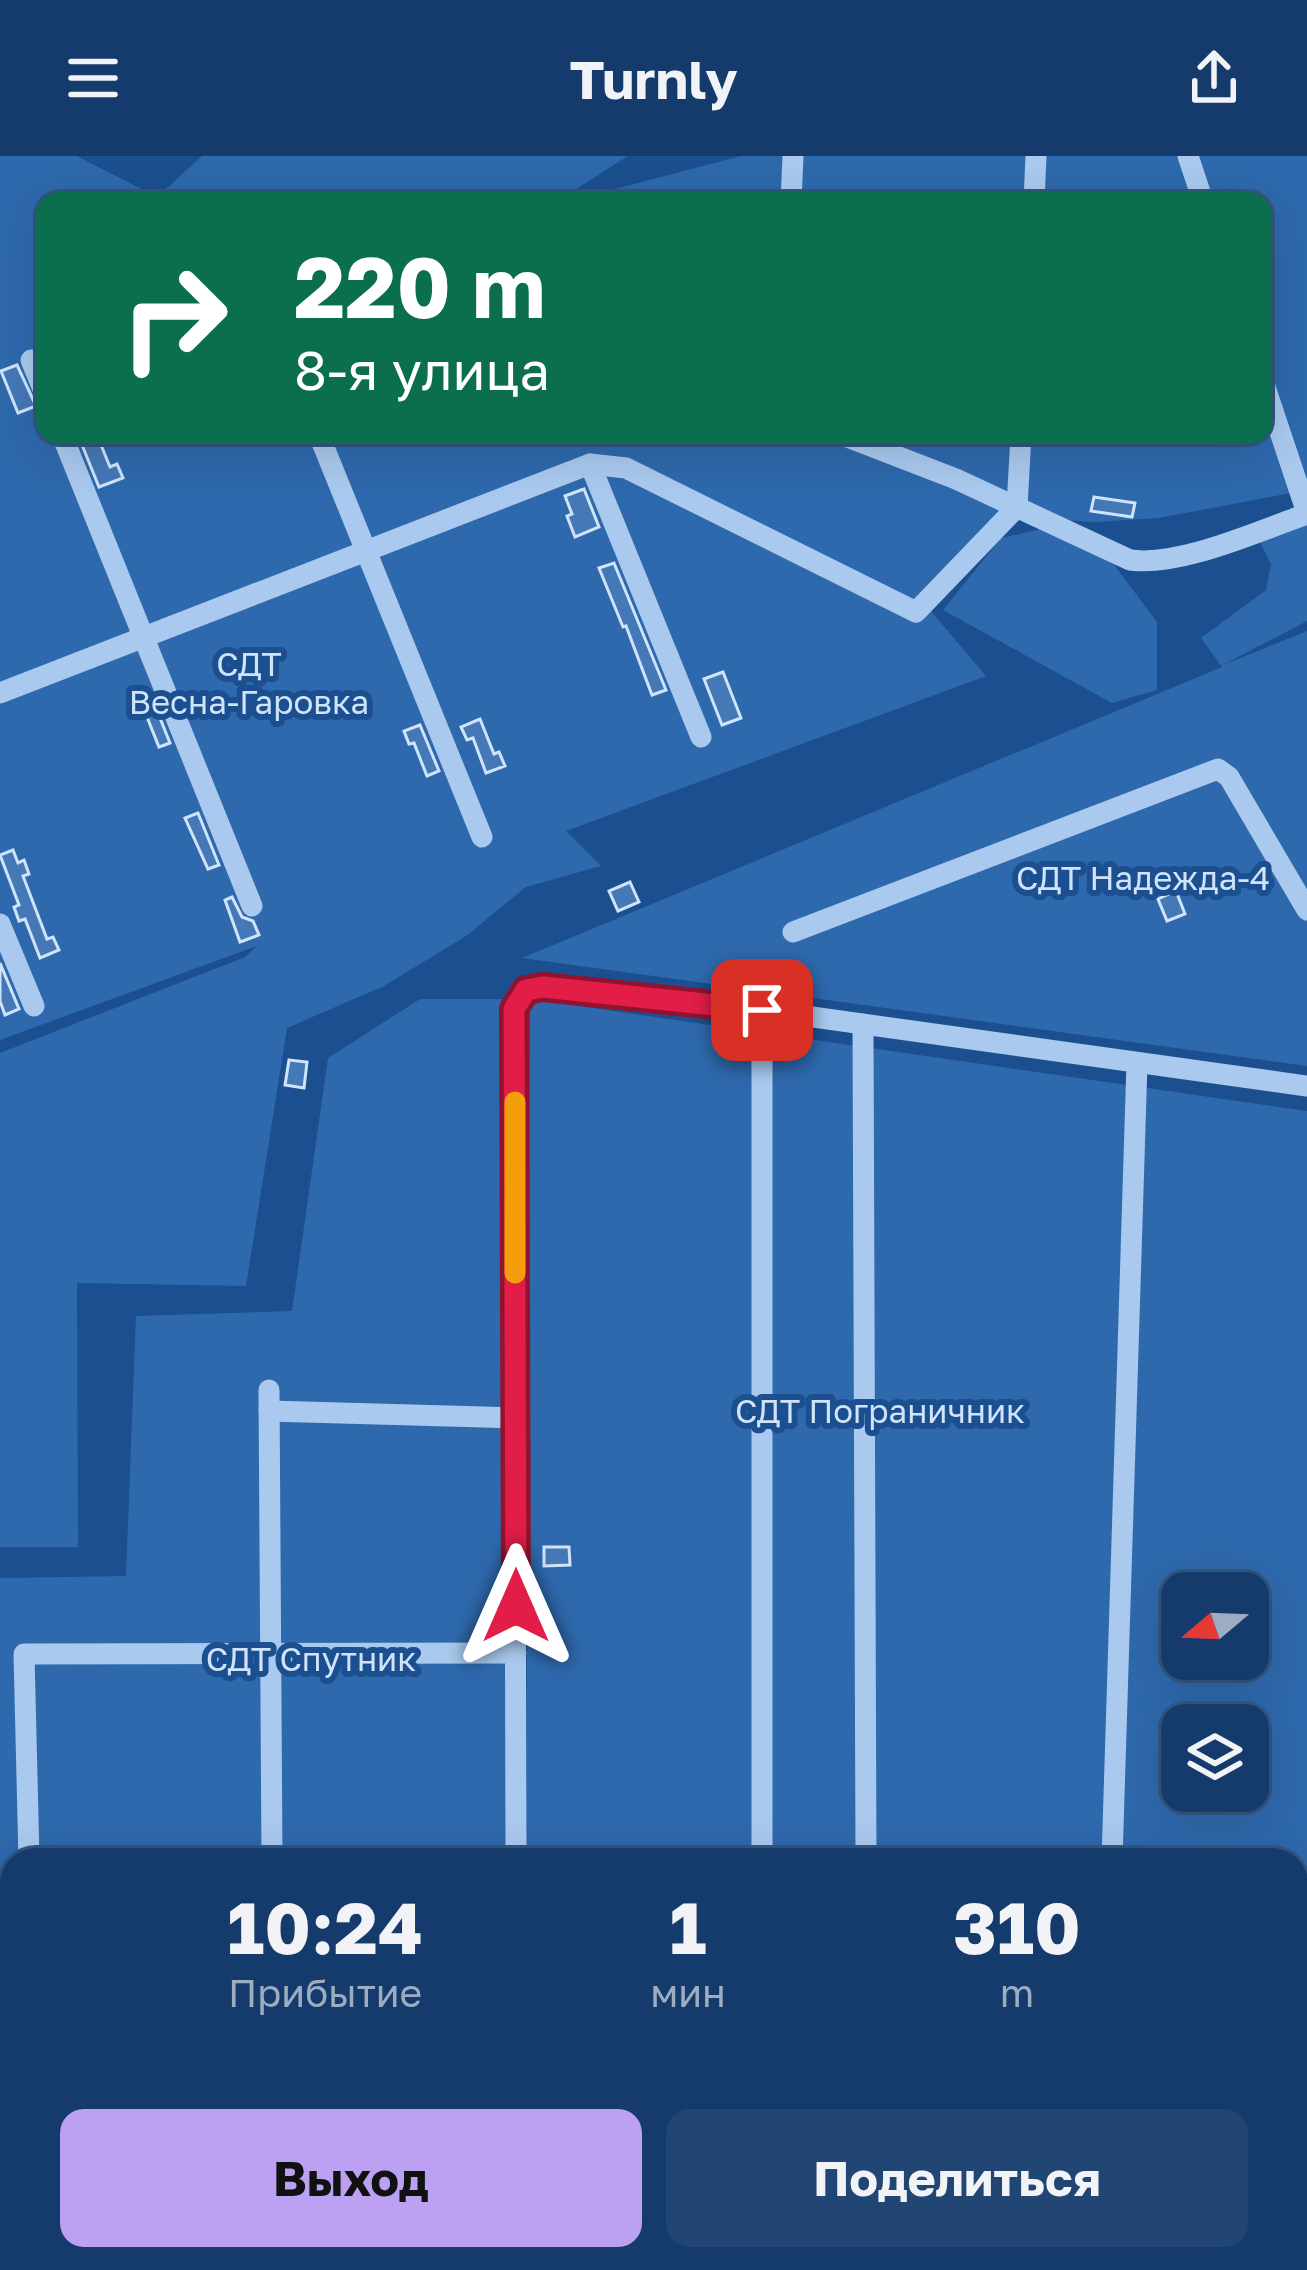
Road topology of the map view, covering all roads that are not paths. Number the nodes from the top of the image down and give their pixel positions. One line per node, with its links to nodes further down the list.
1 (793, 156): 4 (street)
2 (1036, 156): 5 (street)
3 (1188, 156): 6 (street)
4 (791, 192)
5 (1034, 192)
6 (1200, 192)
7 (31, 360): 8 (street)
8 (36, 372)
9 (1272, 408): 16 (street)
10 (66, 444): 18 (street)
11 (323, 444): 17 (street)
12 (865, 444): 15 (street)
13 (1020, 444): 15 (street)
14 (590, 464): 15 (street); 17 (street); 20 (street)
15 (1017, 507): 16 (street)
16 (1307, 514)
17 (366, 550): 18 (street); 21 (street)
18 (142, 636): 19 (street); 22 (street)
19 (0, 692)
20 (701, 737)
21 (482, 836)
22 (252, 906)
23 (1307, 910): 25 (street)
24 (0, 924): 26 (street)
25 (793, 932)
26 (34, 1006)
27 (762, 1010): 28 (street); 31 (street); 37 (street)
28 (863, 1024): 29 (street); 38 (street)
29 (1137, 1063): 30 (street); 39 (street)
30 (1307, 1086)
31 (515, 1418): 32 (street); 33 (street)
32 (516, 1653): 33 (street); 36 (street)
33 (271, 1654): 34 (street); 35 (street)
34 (29, 1848)
35 (272, 1848)
36 (516, 1848)
37 (762, 1848)
38 (866, 1848)
39 (1112, 1848)

